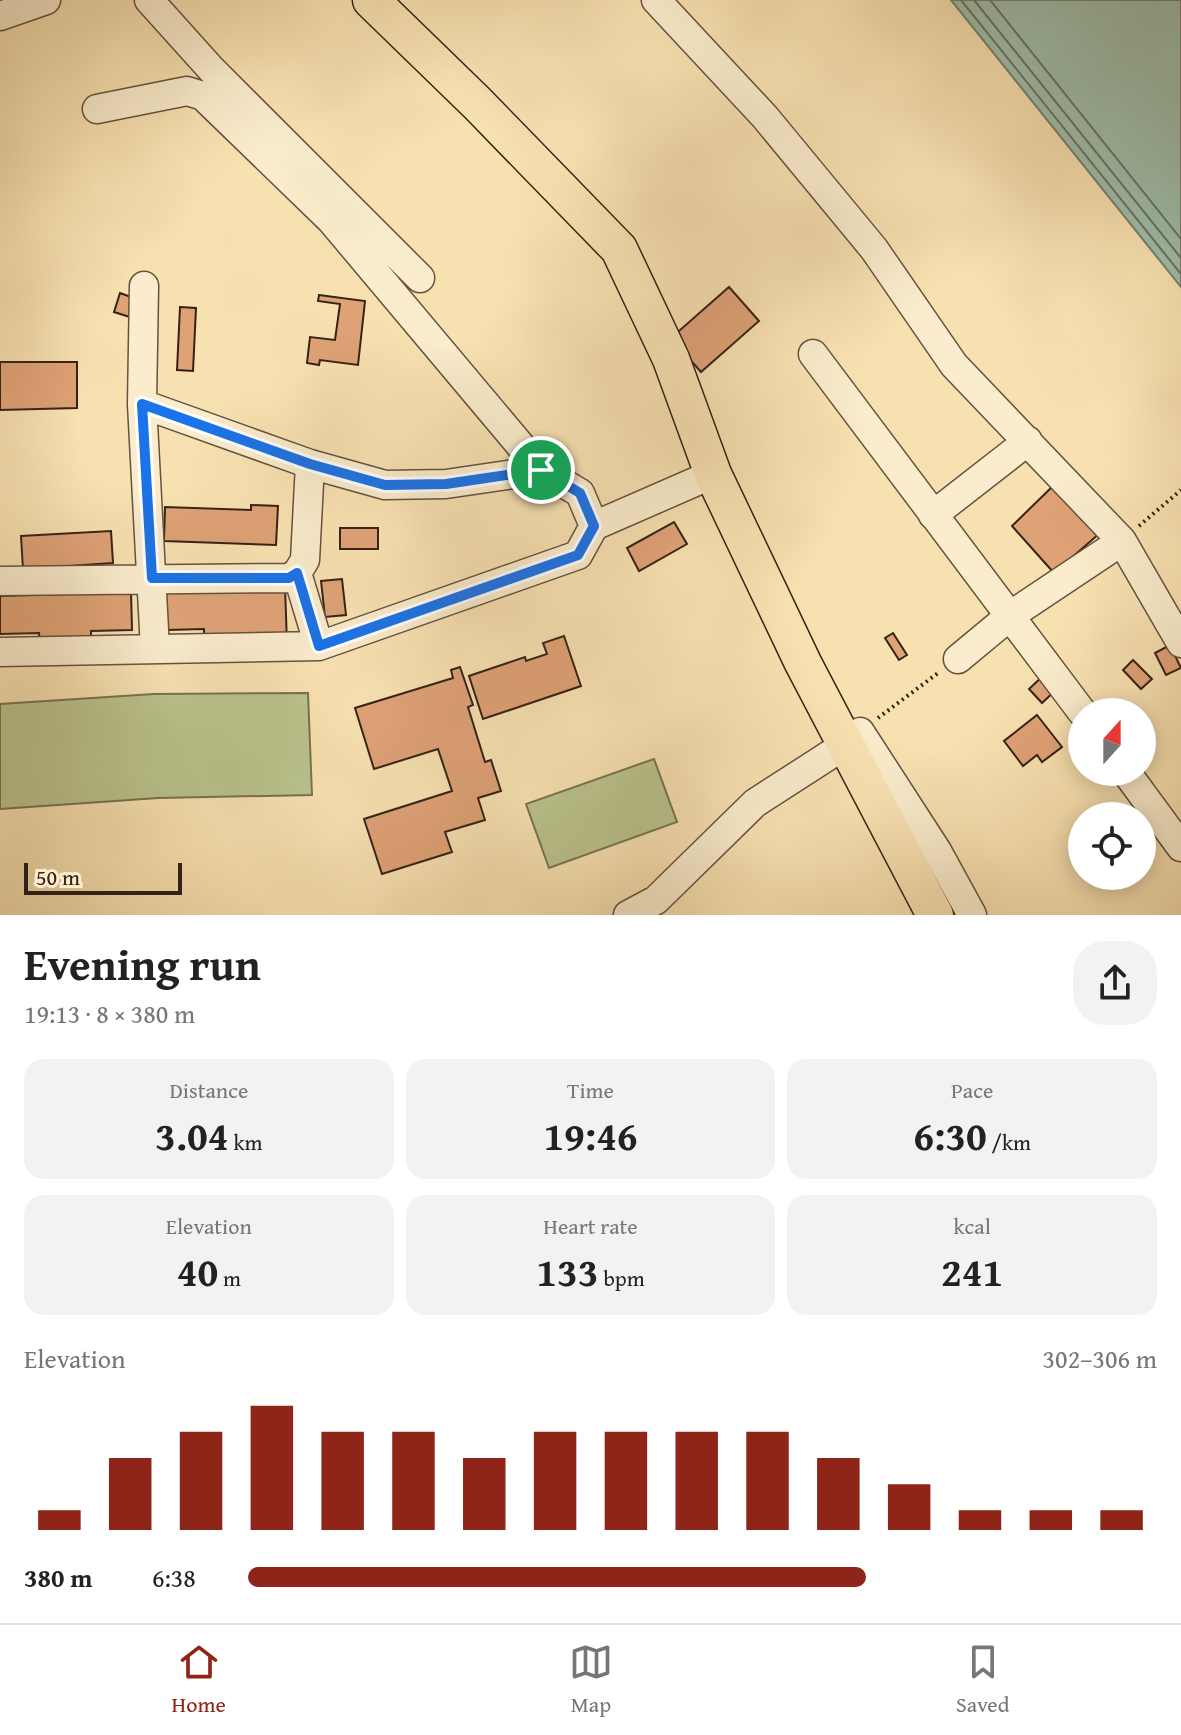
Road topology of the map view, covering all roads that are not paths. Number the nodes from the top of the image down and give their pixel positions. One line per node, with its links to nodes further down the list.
1 (46, 0): 5 (street)
2 (149, 0): 7 (street)
3 (371, 0): 14 (main road)
4 (656, 0): 11 (street)
5 (0, 16)
6 (97, 109): 13 (street)
7 (420, 278)
8 (144, 286): 10 (street)
9 (813, 354): 15 (street)
10 (142, 404): 12 (street); 19 (street)
11 (1028, 441): 15 (street); 17 (street)
12 (310, 464): 13 (street); 18 (street)
13 (541, 470): 16 (street)
14 (713, 474): 16 (street); 28 (main road)
15 (933, 515): 21 (street)
16 (594, 526): 23 (street)
17 (1122, 541): 21 (street); 22 (street)
18 (297, 573): 19 (street); 23 (street)
19 (152, 578): 20 (street); 24 (street)
20 (0, 581)
21 (1011, 615): 26 (street); 27 (street)
22 (1181, 643)
23 (319, 646): 24 (street)
24 (155, 649): 25 (street)
25 (0, 652)
26 (958, 659)
27 (1072, 698)
28 (852, 738): 31 (street); 32 (main road); 33 (street)
29 (1136, 786): 30 (street)
30 (1181, 847)
31 (628, 915)
32 (935, 915)
33 (972, 915)

